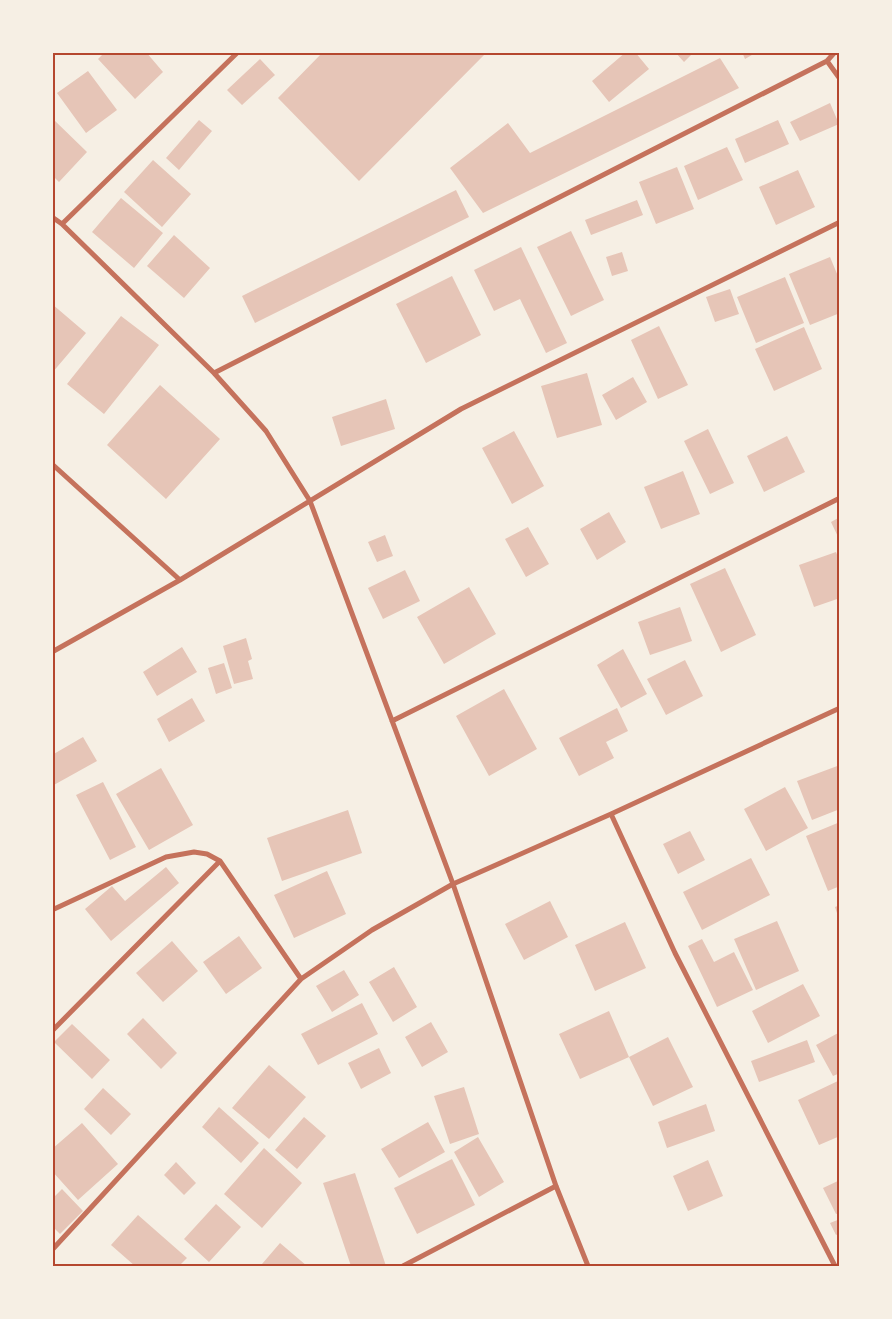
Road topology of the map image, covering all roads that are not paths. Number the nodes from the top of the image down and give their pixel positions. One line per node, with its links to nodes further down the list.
1 (238, 52): 7 (street)
2 (835, 52): 3 (street)
3 (827, 61): 4 (street); 8 (street)
4 (840, 79)
5 (52, 217): 7 (street)
6 (840, 222): 11 (street)
7 (62, 224): 8 (street)
8 (214, 373): 11 (street)
9 (52, 464): 12 (street)
10 (840, 498): 16 (street)
11 (310, 501): 12 (street); 16 (street)
12 (180, 580): 13 (street)
13 (52, 652)
14 (838, 709): 15 (street); 17 (street)
15 (840, 716)
16 (392, 721): 19 (street)
17 (611, 814): 19 (street); 27 (street)
18 (220, 862): 20 (street); 21 (street); 22 (street)
19 (453, 884): 21 (street); 23 (street)
20 (52, 910)
21 (301, 980): 24 (street)
22 (52, 1031)
23 (556, 1186): 25 (street); 26 (street)
24 (52, 1250)
25 (403, 1266)
26 (588, 1266)
27 (835, 1266)

